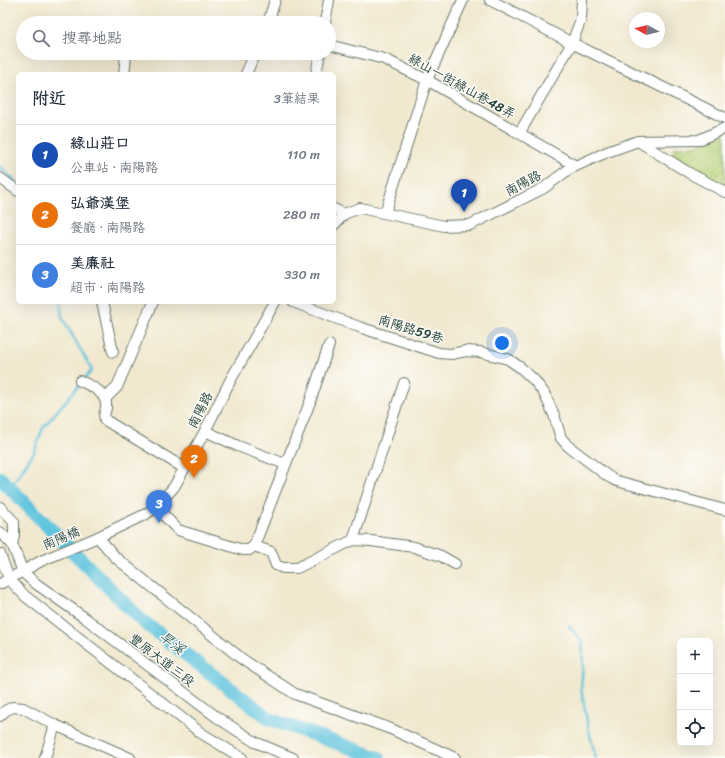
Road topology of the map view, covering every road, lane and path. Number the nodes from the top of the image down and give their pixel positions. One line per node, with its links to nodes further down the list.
1 (275, 0): 6 (street)
2 (329, 0): 7 (street)
3 (463, 0): 16 (street)
4 (490, 0): 8 (street)
5 (582, 0): 8 (street)
6 (270, 16)
7 (326, 16)
8 (572, 43): 17 (street); 19 (street)
9 (336, 47): 16 (street, 綠山一街綠山巷48弄)
10 (126, 60): 13 (street)
11 (252, 60): 14 (street)
12 (319, 60): 15 (street)
13 (124, 72)
14 (247, 72)
15 (316, 72)
16 (427, 80): 19 (street, 綠山一街綠山巷48弄); 26 (street)
17 (725, 118)
18 (725, 128): 20 (street, 南陽路)
19 (520, 132): 21 (street, 綠山一街綠山巷48弄)
20 (638, 141): 21 (street, 南陽路); 24 (street)
21 (576, 166): 26 (street, 南陽路)
22 (0, 178): 23 (street)
23 (16, 190)
24 (725, 192)
25 (336, 210): 27 (street)
26 (385, 213): 27 (street, 南陽路)
27 (344, 214): 28 (street)
28 (336, 223)
29 (102, 304): 34 (street)
30 (151, 304): 37 (street)
31 (274, 304): 38 (street, 南陽路)
32 (298, 304): 43 (street, 南陽路59巷)
33 (330, 345): 39 (street)
34 (113, 352)
35 (80, 381): 37 (street)
36 (404, 383): 46 (street)
37 (105, 399): 40 (street)
38 (205, 431): 39 (street); 40 (street, 南陽路)
39 (285, 464): 48 (street)
40 (184, 468): 42 (street, 南陽路)
41 (0, 507): 47 (street)
42 (156, 507): 45 (street, 南陽路); 48 (street)
43 (725, 510)
44 (0, 532): 47 (street)
45 (95, 538): 51 (street, 南陽橋); 59 (street)
46 (353, 540): 48 (street); 50 (street)
47 (12, 544): 51 (street)
48 (254, 546)
49 (0, 554): 52 (street)
50 (455, 564)
51 (23, 572): 52 (street); 58 (street, 豐原大道三段)
52 (4, 581): 57 (street)
53 (0, 716): 54 (street)
54 (55, 725): 55 (street); 56 (street)
55 (45, 758)
56 (130, 758)
57 (242, 758)
58 (293, 758)
59 (455, 758)

